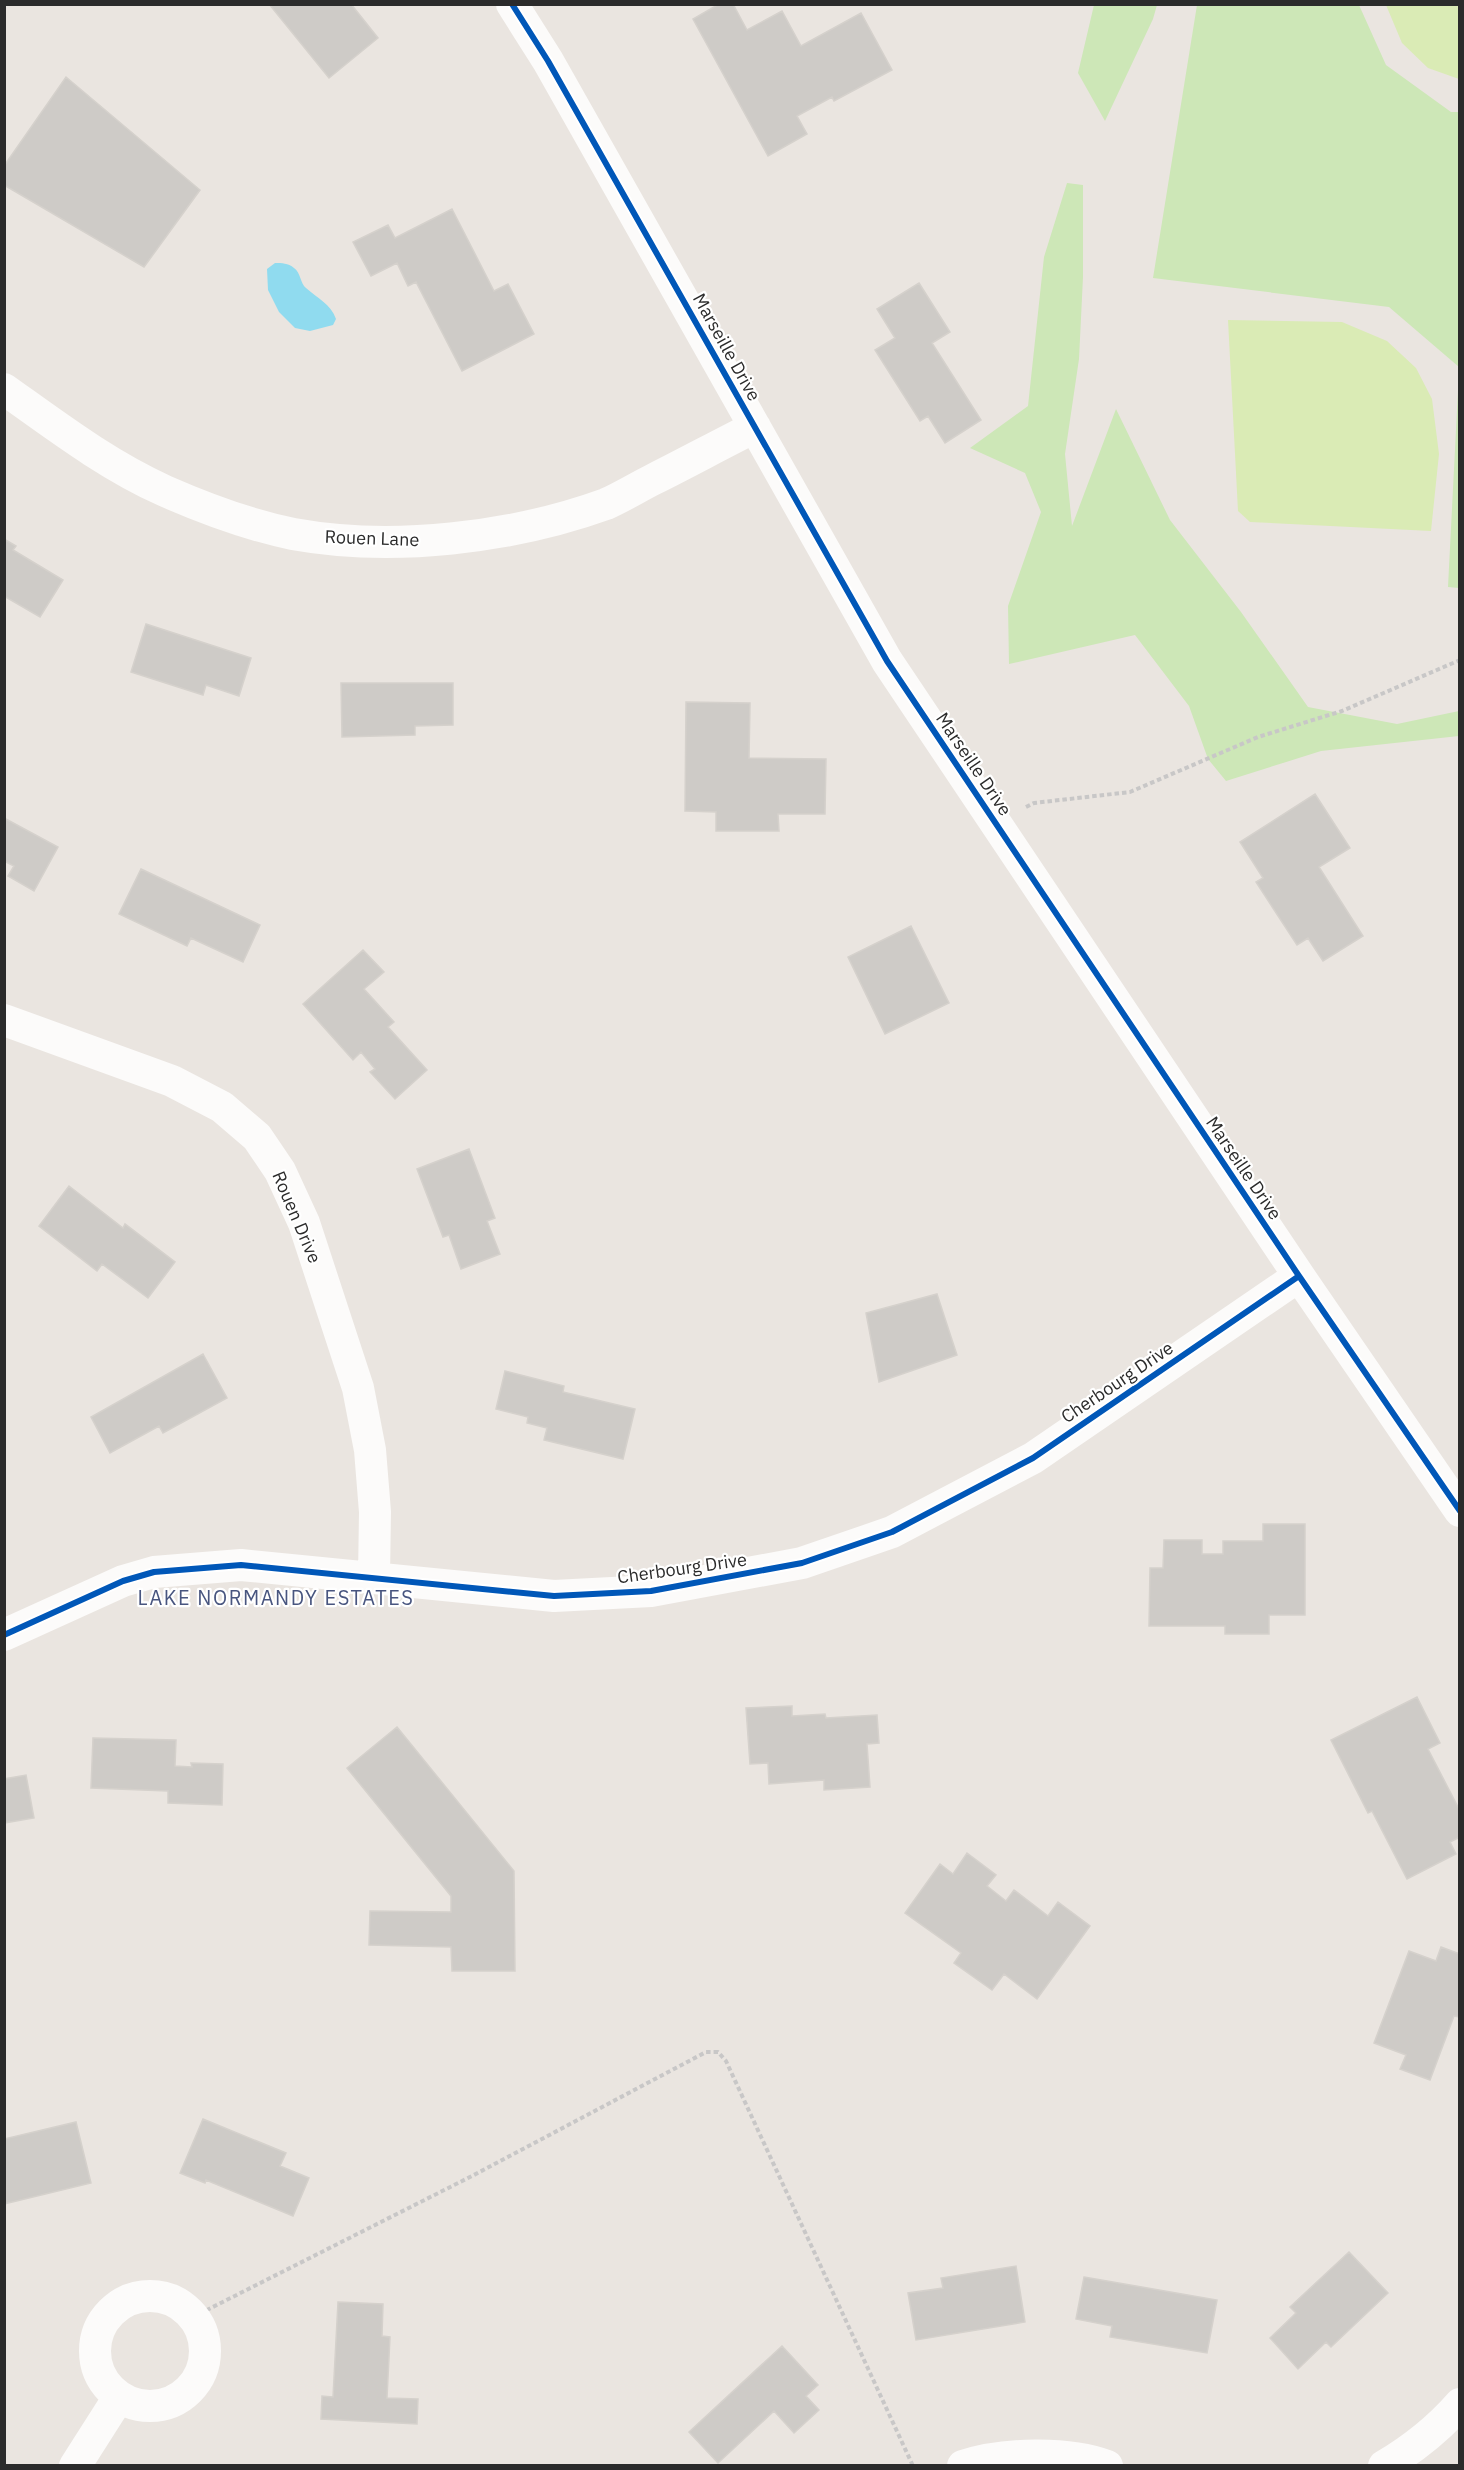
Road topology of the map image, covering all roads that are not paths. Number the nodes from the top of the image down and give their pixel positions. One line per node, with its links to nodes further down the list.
1 (512, 4): 3 (street, Marseille Drive)
2 (4, 389): 3 (street, Rouen Lane)
3 (754, 427): 5 (street, Marseille Drive)
4 (4, 1020): 7 (street, Rouen Drive)
5 (1299, 1276): 6 (street, Marseille Drive); 7 (street, Cherbourg Drive)
6 (1460, 1511)
7 (374, 1577): 8 (street, Cherbourg Drive)
8 (4, 1635)
9 (119, 2397): 9 (street); 11 (street)
10 (1460, 2404): 14 (street)
11 (75, 2466)
12 (963, 2466): 13 (street)
13 (1107, 2466)
14 (1384, 2466)

